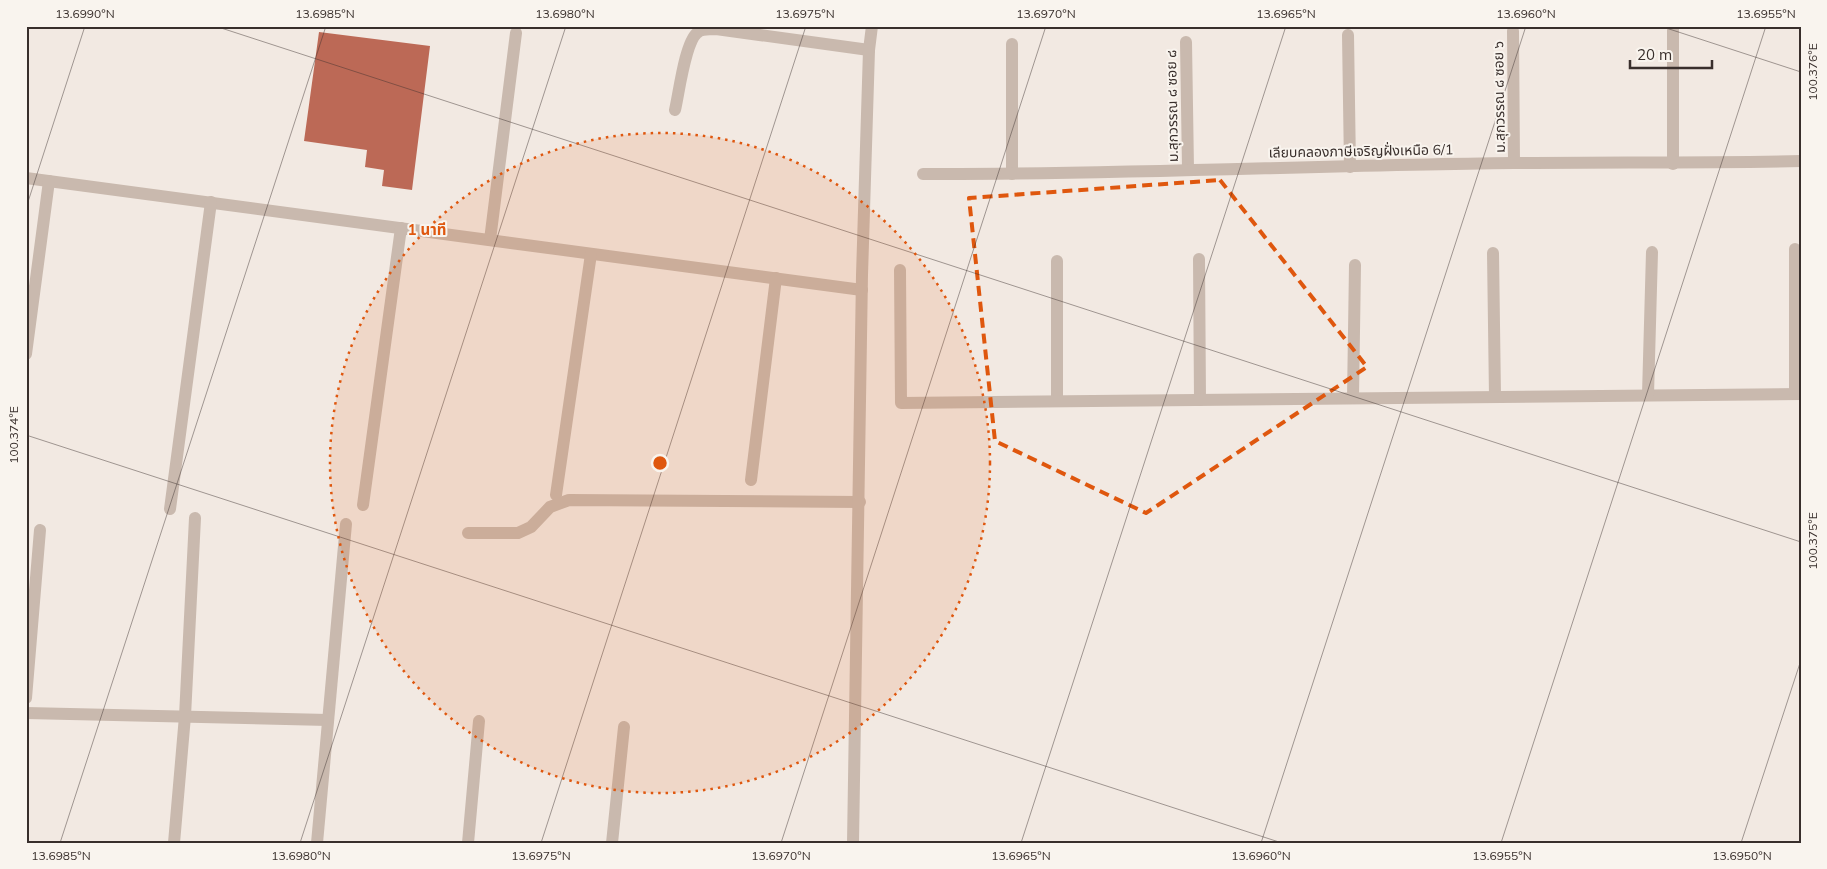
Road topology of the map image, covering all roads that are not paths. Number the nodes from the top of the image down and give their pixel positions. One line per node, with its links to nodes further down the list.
1 (872, 26): 8 (street)
2 (1673, 26): 12 (street)
3 (1513, 31): 11 (street, ม.สุกวรรณ ๘ ซอย ๖)
4 (516, 33): 21 (street)
5 (1348, 35): 13 (street)
6 (1186, 42): 14 (street, ม.สุกวรรณ ๘ ซอย ๘)
7 (1012, 44): 16 (street)
8 (869, 50): 9 (street); 31 (street)
9 (675, 110)
10 (1801, 161): 12 (street, เลียบคลองภาษีเจริญฝั่งเหนือ 6/1)
11 (1514, 163): 12 (street, เลียบคลองภาษีเจริญฝั่งเหนือ 6/1); 13 (street, เลียบคลองภาษีเจริญฝั่งเหนือ 6/1)
12 (1673, 164)
13 (1350, 167): 14 (street, เลียบคลองภาษีเจริญฝั่งเหนือ 6/1)
14 (1188, 169): 16 (street, เลียบคลองภาษีเจริญฝั่งเหนือ 6/1)
15 (923, 174): 16 (street, เลียบคลองภาษีเจริญฝั่งเหนือ 6/1)
16 (1012, 174)
17 (26, 178): 18 (street)
18 (50, 181): 19 (street); 32 (street)
19 (211, 202): 20 (street); 43 (street)
20 (401, 228): 21 (street); 42 (street)
21 (490, 240): 25 (street)
22 (1795, 249): 33 (street)
23 (1652, 252): 34 (street)
24 (1493, 253): 35 (street)
25 (591, 254): 30 (street); 40 (street)
26 (1199, 259): 37 (street)
27 (1057, 261): 38 (street)
28 (1355, 265): 36 (street)
29 (900, 270): 38 (street)
30 (776, 278): 31 (street); 39 (street)
31 (862, 290): 41 (street)
32 (26, 354)
33 (1798, 394): 34 (street)
34 (1648, 395): 35 (street)
35 (1495, 397): 36 (street)
36 (1353, 398): 37 (street)
37 (1200, 400): 38 (street)
38 (1057, 401)
39 (751, 480)
40 (556, 495)
41 (860, 502): 47 (street); 58 (street)
42 (363, 505)
43 (170, 508)
44 (195, 518): 50 (street)
45 (346, 524): 51 (street)
46 (40, 530): 48 (street)
47 (468, 533)
48 (26, 698)
49 (26, 713): 50 (street)
50 (185, 716): 51 (street); 54 (street)
51 (328, 720): 55 (street)
52 (479, 721): 56 (street)
53 (624, 726): 57 (street)
54 (174, 843)
55 (316, 843)
56 (468, 843)
57 (612, 843)
58 (853, 843)

